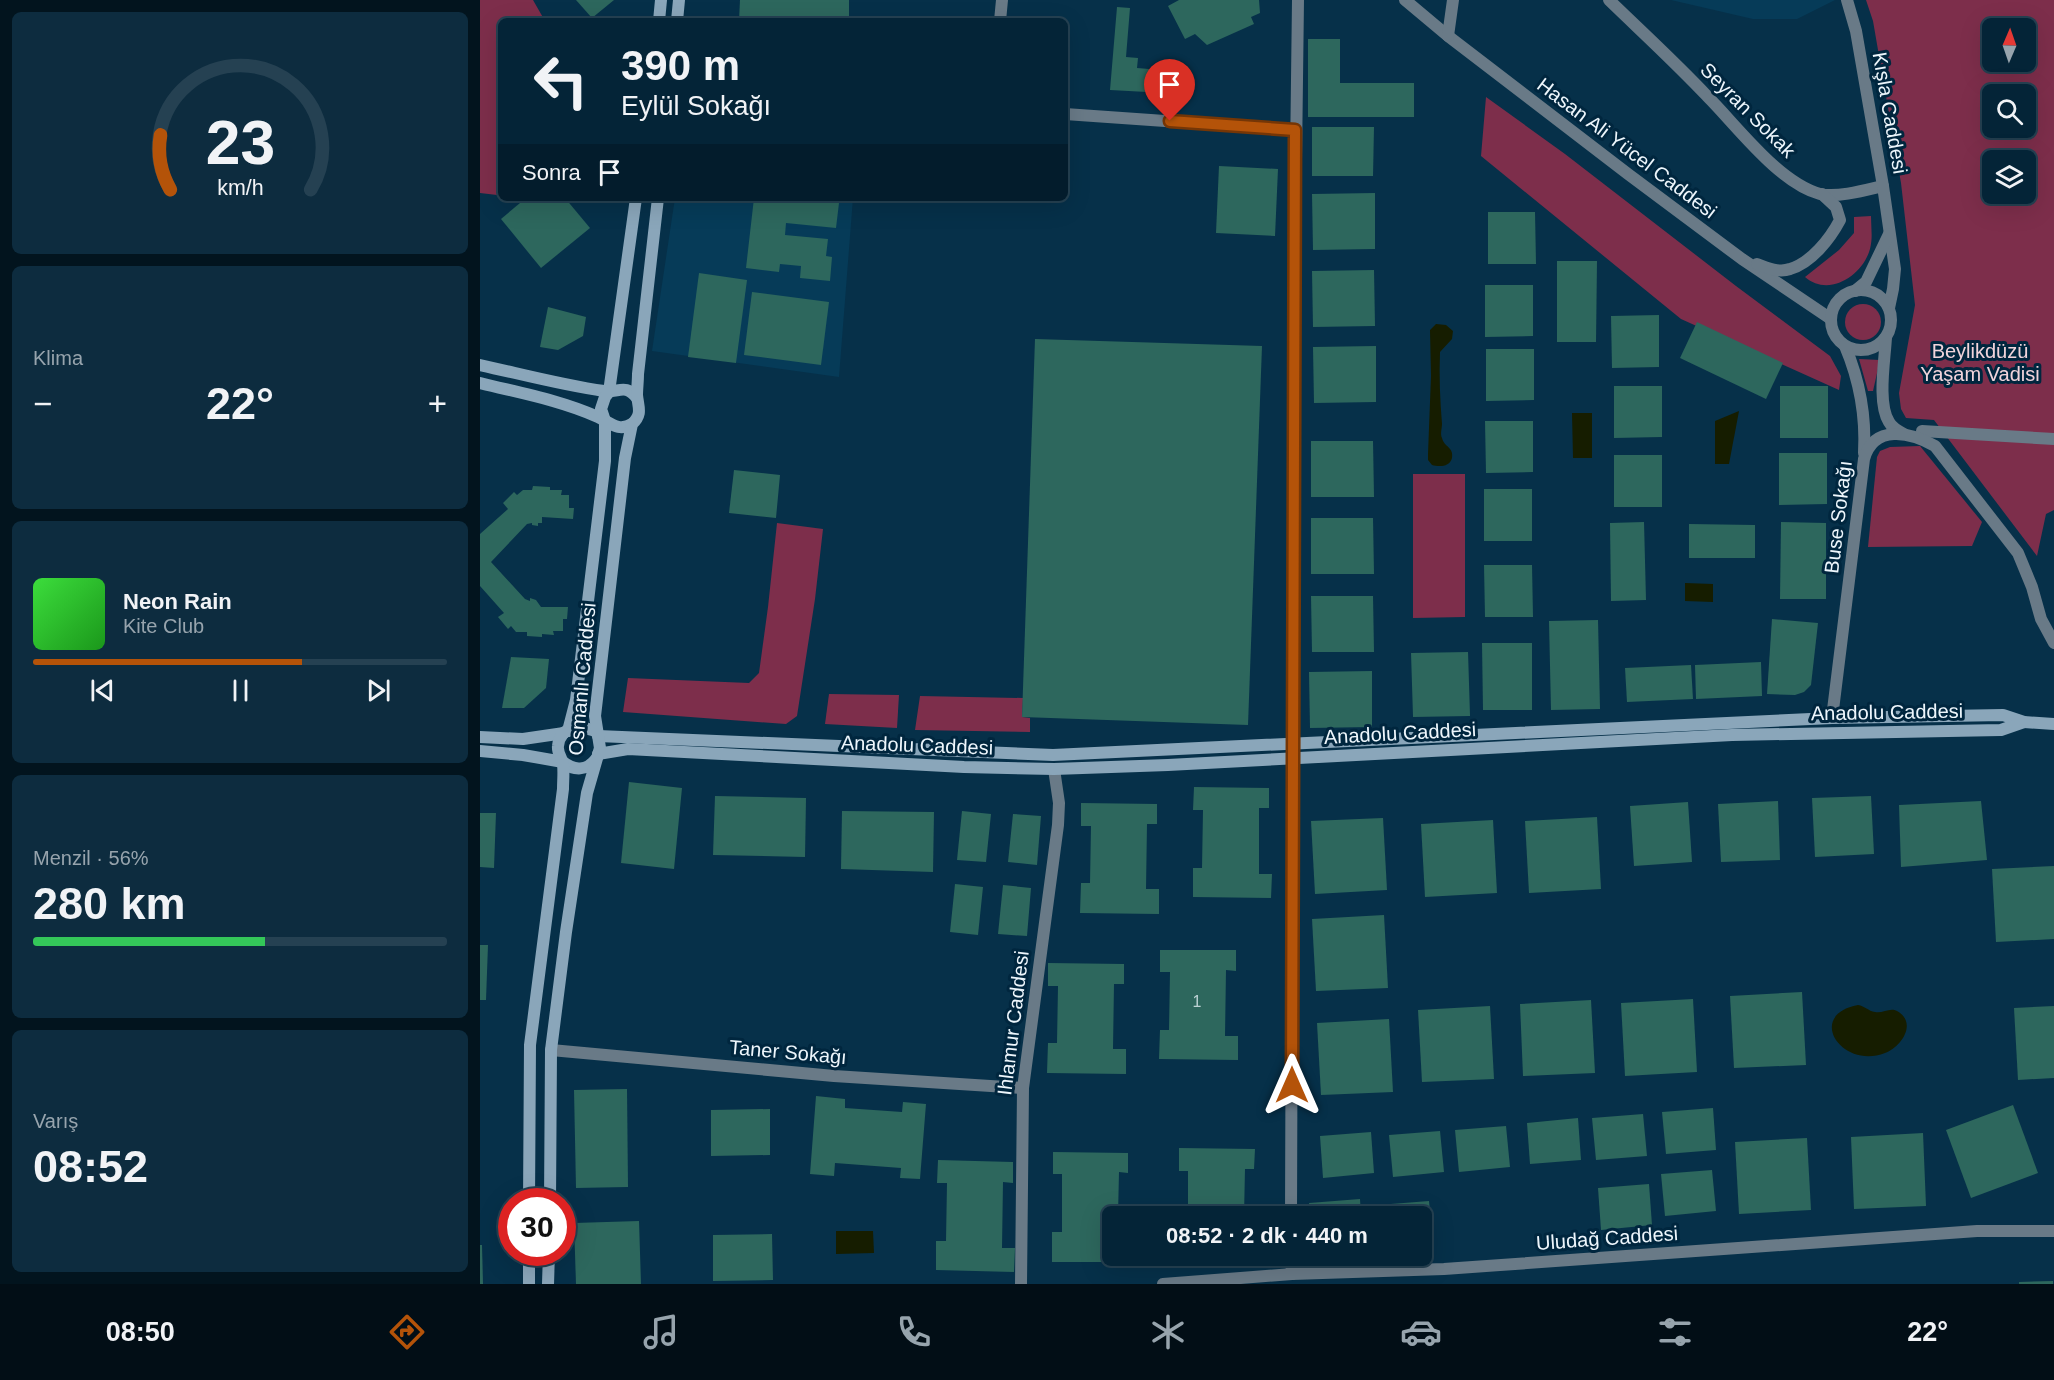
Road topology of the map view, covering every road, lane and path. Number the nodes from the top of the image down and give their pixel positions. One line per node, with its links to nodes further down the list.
1 (661, 0): 9 (main road)
2 (679, 0): 10 (main road)
3 (1002, 0): 11 (street)
4 (1298, 0): 14 (street)
5 (1405, 0): 12 (street, Hasan Ali Yücel Caddesi)
6 (1453, 0): 12 (street)
7 (1609, 0): 16 (street, Seyran Sokak)
8 (1847, 0): 15 (street, Kışla Caddesi)
9 (658, 18)
10 (677, 18)
11 (1000, 18)
12 (1448, 36): 20 (street, Hasan Ali Yücel Caddesi)
13 (1068, 114): 14 (street)
14 (1295, 130): 44 (street)
15 (1883, 186): 16 (street, Seyran Sokak); 19 (street, Kışla Caddesi)
16 (1822, 194): 20 (street)
17 (636, 201): 28 (main road, Osmanlı Caddesi)
18 (658, 201): 29 (main road, Osmanlı Caddesi)
19 (1889, 233): 21 (street); 22 (street, Kışla Caddesi)
20 (1742, 259): 23 (street, Hasan Ali Yücel Caddesi)
21 (1855, 291): 22 (street); 23 (street)
22 (1889, 308): 24 (street)
23 (1831, 319): 25 (street)
24 (1886, 337): 25 (street); 33 (street)
25 (1845, 346): 35 (street)
26 (480, 365): 28 (main road)
27 (480, 383): 30 (main road)
28 (609, 392): 29 (main road); 30 (main road, Osmanlı Caddesi)
29 (638, 398): 31 (main road, Osmanlı Caddesi)
30 (605, 421): 31 (main road); 40 (main road, Osmanlı Caddesi)
31 (633, 424): 42 (main road, Osmanlı Caddesi)
32 (1922, 431): 34 (street)
33 (1905, 434): 35 (street, Buse Sokağı); 36 (street)
34 (2054, 439)
35 (1864, 459): 37 (street, Buse Sokağı)
36 (2054, 643)
37 (1832, 718): 38 (main road, Anadolu Caddesi); 41 (main road); 44 (main road, Anadolu Caddesi)
38 (2024, 722): 39 (main road, Anadolu Caddesi); 41 (main road, Anadolu Caddesi)
39 (2054, 724)
40 (566, 732): 42 (main road); 43 (main road); 50 (main road, Osmanlı Caddesi)
41 (1832, 732): 49 (main road, Anadolu Caddesi)
42 (598, 734): 46 (main road, Anadolu Caddesi); 48 (main road, Osmanlı Caddesi)
43 (480, 737)
44 (1293, 744): 47 (main road, Anadolu Caddesi); 49 (street)
45 (480, 751): 50 (main road)
46 (804, 752): 47 (main road, Anadolu Caddesi); 48 (main road, Anadolu Caddesi); 51 (main road, Anadolu Caddesi)
47 (1053, 755): 51 (main road)
48 (597, 757): 50 (main road); 52 (main road, Osmanlı Caddesi)
49 (1293, 758): 51 (main road, Anadolu Caddesi); 56 (street)
50 (563, 762): 54 (main road, Osmanlı Caddesi)
51 (1054, 768): 53 (street, Ihlamur Caddesi)
52 (551, 1050): 53 (street, Taner Sokağı); 55 (main road, Osmanlı Caddesi)
53 (1023, 1088): 64 (street, Ihlamur Caddesi)
54 (529, 1188)
55 (550, 1188)
56 (1291, 1206)
57 (2054, 1231): 61 (street, Uludağ Caddesi)
58 (529, 1266): 62 (main road)
59 (549, 1266): 63 (main road)
60 (1292, 1266): 61 (street)
61 (1292, 1274): 65 (street, Uludağ Caddesi)
62 (529, 1284)
63 (548, 1284)
64 (1021, 1284)
65 (1163, 1284)

